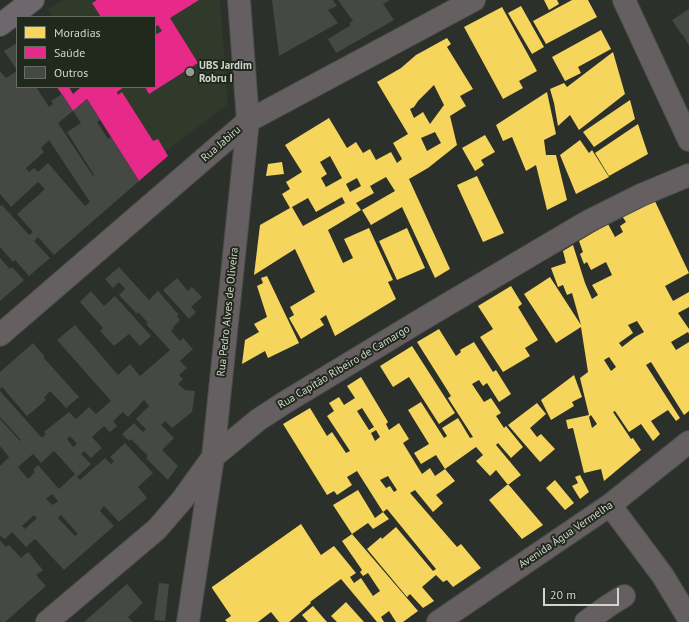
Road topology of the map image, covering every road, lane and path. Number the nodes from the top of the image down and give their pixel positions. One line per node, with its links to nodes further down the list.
1 (33, 0): 5 (main road)
2 (239, 0): 6 (street, Rua Pedro Alves de Oliveira)
3 (474, 0): 6 (street, Rua Jabiru)
4 (624, 0): 7 (street)
5 (0, 25)
6 (248, 121): 9 (street, Rua Jabiru); 11 (street, Rua Pedro Alves de Oliveira)
7 (689, 140)
8 (689, 175): 11 (street, Rua Capitão Ribeiro de Camargo)
9 (0, 335)
10 (689, 442): 12 (street, Avenida Água Vermelha)
11 (213, 457): 15 (street, Rua Capitão Ribeiro de Camargo); 16 (street, Rua Pedro Alves de Oliveira)
12 (610, 505): 14 (street); 17 (street, Avenida Água Vermelha)
13 (624, 596): 18 (street)
14 (689, 619)
15 (47, 622)
16 (188, 622)
17 (438, 622)
18 (586, 622)

